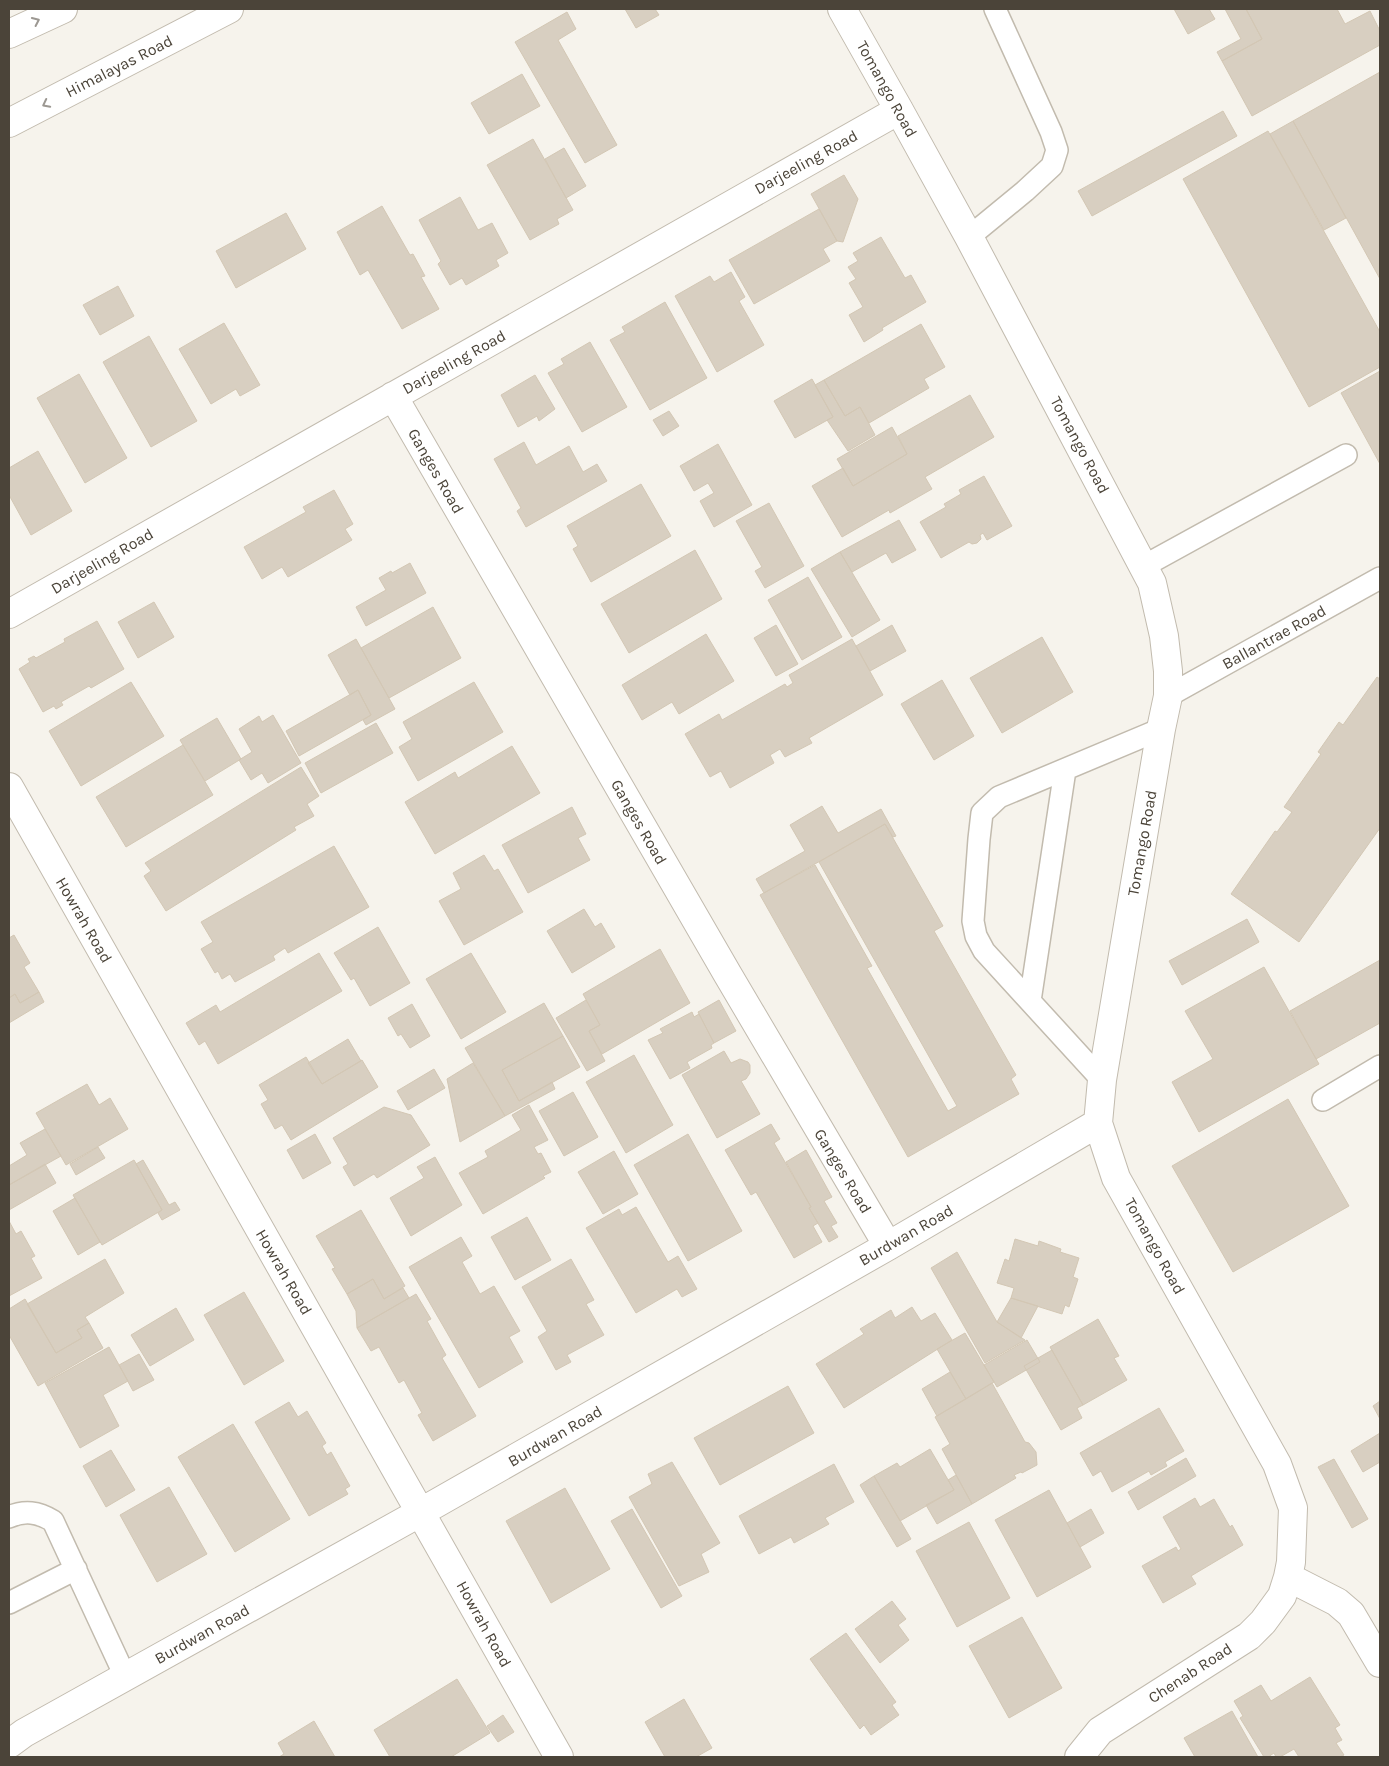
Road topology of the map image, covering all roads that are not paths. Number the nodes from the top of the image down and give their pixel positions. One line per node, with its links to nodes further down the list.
1 (63, 9): 5 (street, one-way to 1)
2 (229, 9): 7 (street, Himalayas Road, one-way to 7)
3 (842, 9): 6 (street, Tomango Road)
4 (995, 9): 8 (lane)
5 (9, 34)
6 (899, 110): 8 (street, Tomango Road); 9 (street, Darjeeling Road)
7 (9, 123)
8 (969, 237): 11 (street, Tomango Road)
9 (393, 396): 13 (street, Darjeeling Road); 23 (street, Ganges Road)
10 (1346, 455): 11 (lane)
11 (1144, 566): 14 (street, Tomango Road)
12 (1380, 578): 14 (lane, Ballantrae Road)
13 (9, 614)
14 (1168, 696): 15 (street, Tomango Road)
15 (1161, 729): 16 (lane); 20 (street, Tomango Road)
16 (1065, 770): 18 (lane); 18 (lane)
17 (9, 787): 24 (street, Howrah Road)
18 (1030, 1001): 20 (lane)
19 (1380, 1066): 21 (lane)
20 (1102, 1080): 22 (street, Tomango Road)
21 (1324, 1100)
22 (1098, 1123): 23 (street, Burdwan Road); 27 (street, Tomango Road)
23 (888, 1246): 24 (street, Burdwan Road)
24 (421, 1512): 30 (street, Burdwan Road); 32 (street, Howrah Road)
25 (9, 1517): 26 (lane)
26 (76, 1569): 28 (lane); 30 (lane)
27 (1288, 1578): 29 (street); 33 (street, Chenab Road)
28 (9, 1603)
29 (1380, 1663)
30 (125, 1676): 31 (street, Burdwan Road)
31 (9, 1744)
32 (552, 1755)
33 (1079, 1757)

